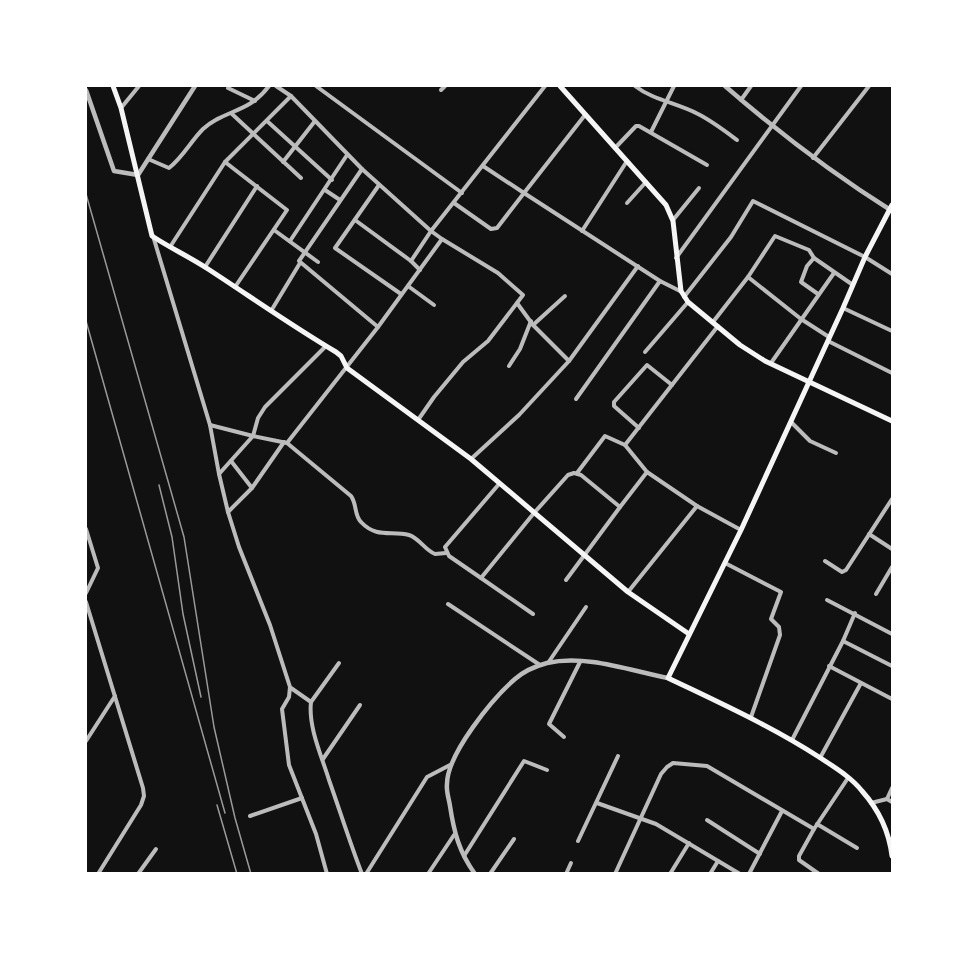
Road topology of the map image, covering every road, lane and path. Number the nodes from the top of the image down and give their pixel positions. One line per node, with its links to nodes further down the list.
1 (113, 86): 21 (main road)
2 (139, 86): 21 (street)
3 (195, 86): 34 (street)
4 (269, 86): 20 (street)
5 (276, 86): 17 (street)
6 (316, 86): 49 (street)
7 (545, 86): 38 (street)
8 (561, 86): 23 (main road)
9 (634, 86): 18 (street)
10 (674, 86): 18 (street)
11 (725, 86): 19 (street)
12 (751, 86): 19 (street)
13 (801, 86): 26 (street)
14 (869, 86): 33 (street)
15 (228, 88): 20 (street)
16 (86, 90): 41 (street)
17 (291, 96): 24 (street); 25 (street)
18 (666, 100): 27 (street); 29 (street)
19 (741, 100): 26 (street)
20 (255, 101): 22 (street)
21 (121, 108): 41 (main road)
22 (232, 114): 28 (street); 34 (street)
23 (585, 115): 31 (main road); 50 (street)
24 (315, 121): 30 (street); 32 (street)
25 (267, 122): 28 (street); 30 (street)
26 (772, 127): 33 (street); 66 (street)
27 (651, 132): 31 (street); 39 (street)
28 (254, 135): 36 (street); 37 (street)
29 (737, 140)
30 (295, 147): 37 (street); 43 (street)
31 (616, 147): 35 (main road)
32 (347, 155): 40 (street); 43 (street)
33 (813, 158): 54 (street)
34 (148, 159): 41 (street)
35 (628, 161): 44 (main road); 59 (street)
36 (225, 162): 46 (street); 63 (street)
37 (283, 162): 42 (street)
38 (483, 165): 49 (street); 50 (street)
39 (707, 165)
40 (362, 169): 45 (street); 51 (street)
41 (138, 175): 60 (main road)
42 (301, 178)
43 (332, 180): 48 (street)
44 (646, 182): 53 (street); 56 (main road)
45 (379, 185): 55 (street); 58 (street)
46 (256, 186): 57 (street); 72 (street)
47 (699, 188): 56 (street)
48 (325, 190): 51 (street); 62 (street)
49 (462, 193): 52 (street)
50 (524, 193): 52 (street); 59 (street)
51 (340, 201): 64 (street)
52 (454, 202): 58 (street)
53 (627, 203)
54 (892, 210): 65 (main road)
55 (355, 220): 68 (street); 82 (street)
56 (673, 221): 66 (main road)
57 (274, 230): 62 (street); 80 (street)
58 (431, 231): 61 (street); 68 (street)
59 (582, 231): 71 (street)
60 (152, 236): 63 (main road); 109 (street)
61 (442, 239): 73 (street); 86 (street)
62 (290, 241): 64 (street)
63 (170, 248): 72 (main road)
64 (305, 252): 69 (street); 70 (street)
65 (865, 257): 75 (street); 78 (main road); 85 (street)
66 (676, 258): 81 (main road)
67 (814, 258): 74 (street); 76 (street); 83 (street)
68 (411, 261): 73 (street)
69 (318, 262)
70 (300, 263): 89 (street); 93 (street)
71 (638, 266): 77 (street); 98 (street)
72 (205, 267): 80 (main road)
73 (420, 270): 79 (street)
74 (834, 273): 78 (street); 83 (street)
75 (892, 274)
76 (748, 277): 90 (street); 92 (street)
77 (660, 281): 81 (street); 105 (street)
78 (853, 285): 88 (main road)
79 (408, 286): 82 (street); 87 (street)
80 (235, 287): 89 (main road)
81 (681, 291): 85 (main road)
82 (401, 294): 93 (street)
83 (818, 294): 90 (street)
84 (565, 296): 91 (street)
85 (686, 300): 92 (main road); 97 (street)
86 (517, 303): 91 (street); 106 (street)
87 (434, 305)
88 (843, 308): 94 (street); 95 (main road)
89 (271, 312): 96 (main road)
90 (801, 319): 95 (street); 99 (street)
91 (532, 323): 98 (street); 100 (street)
92 (715, 324): 99 (main road); 104 (street)
93 (378, 327): 101 (street)
94 (892, 332)
95 (829, 339): 102 (street); 103 (main road)
96 (326, 346): 101 (main road); 111 (street)
97 (645, 352)
98 (568, 361): 115 (street)
99 (771, 364): 103 (main road)
100 (509, 366)
101 (347, 368): 106 (main road); 112 (street)
102 (892, 373)
103 (809, 382): 107 (main road); 108 (main road)
104 (672, 385): 110 (street); 110 (street)
105 (576, 399)
106 (417, 421): 115 (main road)
107 (791, 421): 114 (street); 128 (main road)
108 (892, 421)
109 (210, 425): 111 (street); 119 (street)
110 (639, 428): 113 (street)
111 (253, 436): 112 (street); 116 (street)
112 (286, 443): 121 (street); 131 (street)
113 (625, 445): 117 (street); 118 (street)
114 (836, 453)
115 (471, 459): 120 (main road)
116 (231, 461): 119 (street); 121 (street)
117 (647, 472): 123 (street); 124 (street)
118 (577, 473): 124 (street); 126 (street)
119 (219, 474): 125 (street)
120 (499, 484): 126 (main road); 131 (street)
121 (252, 488): 125 (street)
122 (892, 499): 129 (street)
123 (697, 506): 128 (street); 138 (street)
124 (620, 507): 132 (street)
125 (228, 512): 158 (street)
126 (534, 513): 132 (main road); 136 (street)
127 (86, 529): 139 (street)
128 (741, 530): 134 (main road)
129 (869, 534): 130 (street); 133 (street)
130 (892, 549)
131 (446, 553): 136 (street)
132 (584, 555): 137 (street); 138 (main road)
133 (825, 561)
134 (725, 563): 148 (main road); 163 (street)
135 (892, 567): 140 (street)
136 (481, 578): 146 (street)
137 (566, 580)
138 (628, 592): 148 (main road)
139 (86, 593)
140 (876, 594)
141 (826, 600): 145 (street)
142 (86, 602): 159 (street)
143 (448, 604): 153 (street)
144 (586, 608): 152 (street)
145 (855, 613): 147 (street); 149 (street)
146 (533, 614)
147 (892, 633)
148 (689, 634): 156 (main road)
149 (843, 641): 154 (street); 155 (street)
150 (580, 662): 152 (street); 156 (street); 164 (street)
151 (339, 663): 161 (street)
152 (548, 663): 153 (street)
153 (541, 665): 170 (street)
154 (829, 666): 157 (street); 165 (street)
155 (892, 666)
156 (668, 678): 163 (main road)
157 (861, 683): 160 (street); 168 (street)
158 (290, 687): 161 (street); 174 (street)
159 (116, 696): 166 (street); 196 (street)
160 (892, 699)
161 (311, 702): 169 (street)
162 (360, 705): 169 (street)
163 (751, 717): 165 (main road)
164 (564, 737)
165 (792, 740): 168 (main road)
166 (86, 741)
167 (618, 756): 177 (street)
168 (820, 758): 172 (main road)
169 (323, 760): 199 (street)
170 (450, 765): 185 (street); 200 (street)
171 (547, 770): 193 (street)
172 (848, 778): 178 (main road); 183 (street)
173 (892, 788): 175 (street)
174 (302, 798): 180 (street); 198 (street)
175 (886, 799): 176 (street); 178 (street)
176 (892, 802)
177 (597, 803): 181 (street); 187 (street)
178 (871, 803): 192 (main road)
179 (782, 811): 181 (street); 184 (street); 191 (street)
180 (250, 816)
181 (640, 820): 188 (street); 205 (street)
182 (707, 820): 191 (street)
183 (817, 824): 184 (street); 189 (street)
184 (814, 829): 210 (street)
185 (454, 835): 193 (street); 201 (street)
186 (514, 838): 203 (street)
187 (578, 841)
188 (688, 843): 194 (street); 206 (street)
189 (857, 848)
190 (156, 849): 197 (street)
191 (760, 854): 209 (street)
192 (892, 856)
193 (464, 857): 202 (street)
194 (718, 861): 207 (street); 208 (street)
195 (572, 863): 204 (street)
196 (98, 873)
197 (138, 873)
198 (327, 873)
199 (362, 873)
200 (366, 873)
201 (428, 873)
202 (475, 873)
203 (490, 873)
204 (566, 873)
205 (617, 873)
206 (670, 873)
207 (710, 873)
208 (740, 873)
209 (749, 873)
210 (819, 873)

